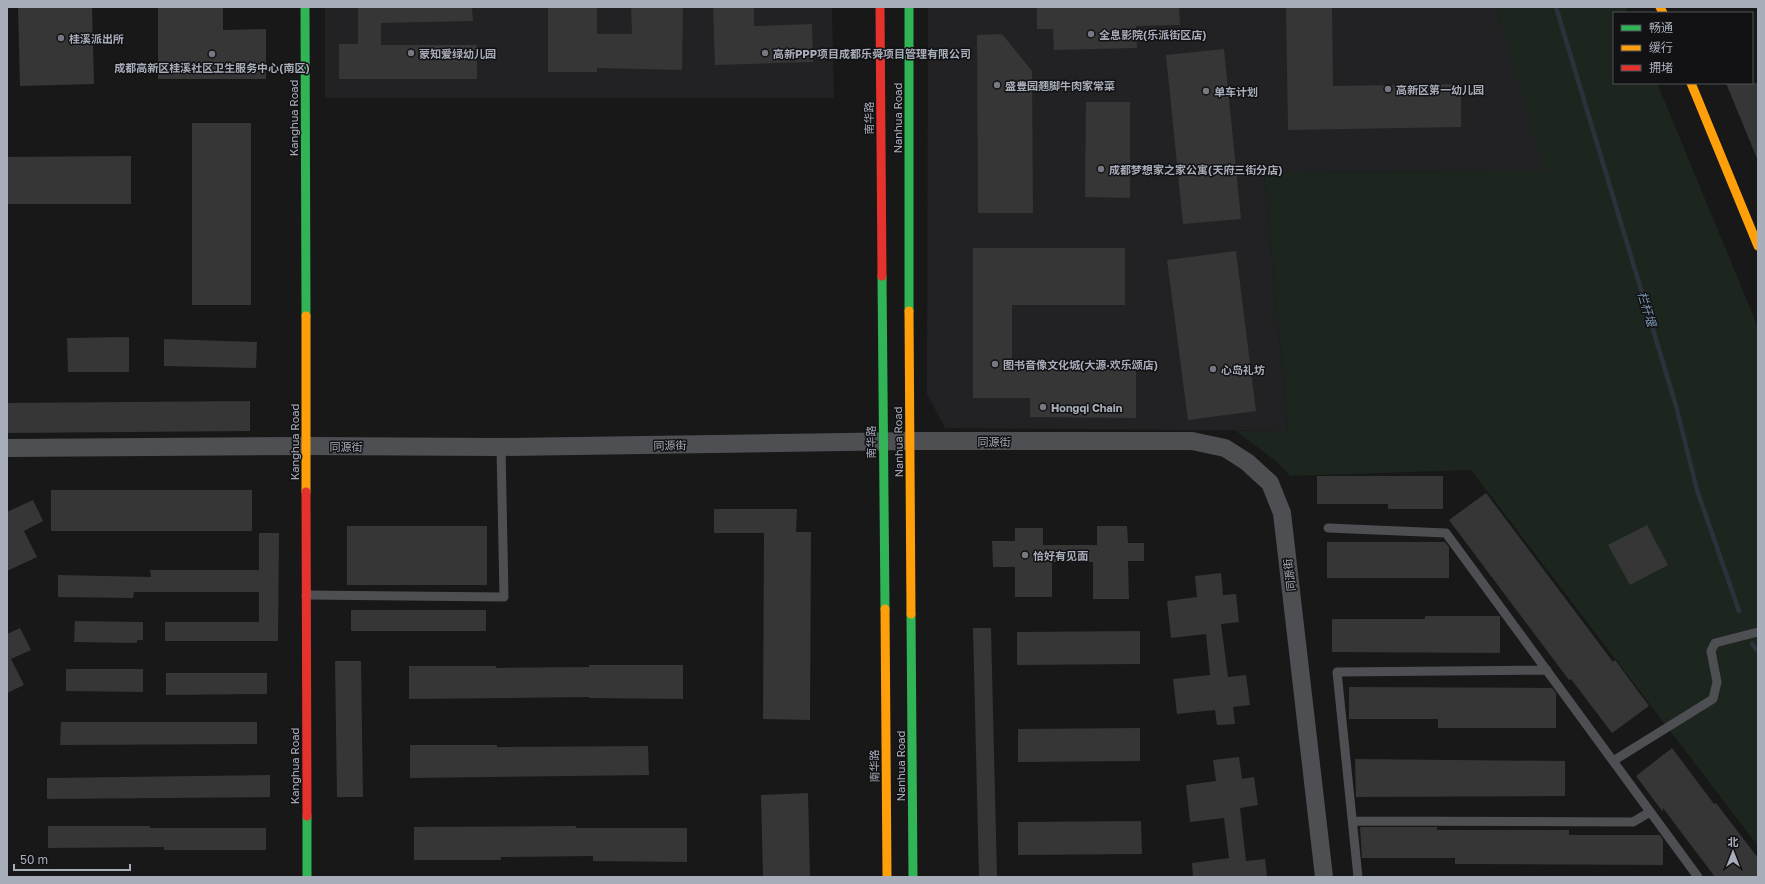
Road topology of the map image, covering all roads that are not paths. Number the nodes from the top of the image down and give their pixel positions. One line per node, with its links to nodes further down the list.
1 (305, 7): 8 (main road, Kanghua Road)
2 (880, 7): 6 (main road, 南华路)
3 (910, 7): 7 (main road, Nanhua Road)
4 (1691, 84): 5 (main road)
5 (1758, 246)
6 (882, 442): 7 (street, 同源街); 9 (street, 同源街); 19 (main road, 南华路)
7 (910, 442): 20 (main road, Nanhua Road); 21 (street, 同源街)
8 (306, 446): 9 (street, 同源街); 10 (street, 同源街); 12 (main road, Kanghua Road)
9 (501, 447): 12 (lane)
10 (7, 448)
11 (1328, 528): 14 (lane)
12 (306, 595): 18 (main road, Kanghua Road)
13 (1758, 632): 15 (lane)
14 (1547, 670): 15 (lane); 17 (lane)
15 (1613, 761): 16 (lane)
16 (1650, 812): 17 (lane); 23 (lane)
17 (1353, 821): 22 (lane)
18 (307, 877)
19 (887, 877)
20 (913, 877)
21 (1324, 877)
22 (1358, 877)
23 (1698, 877)

